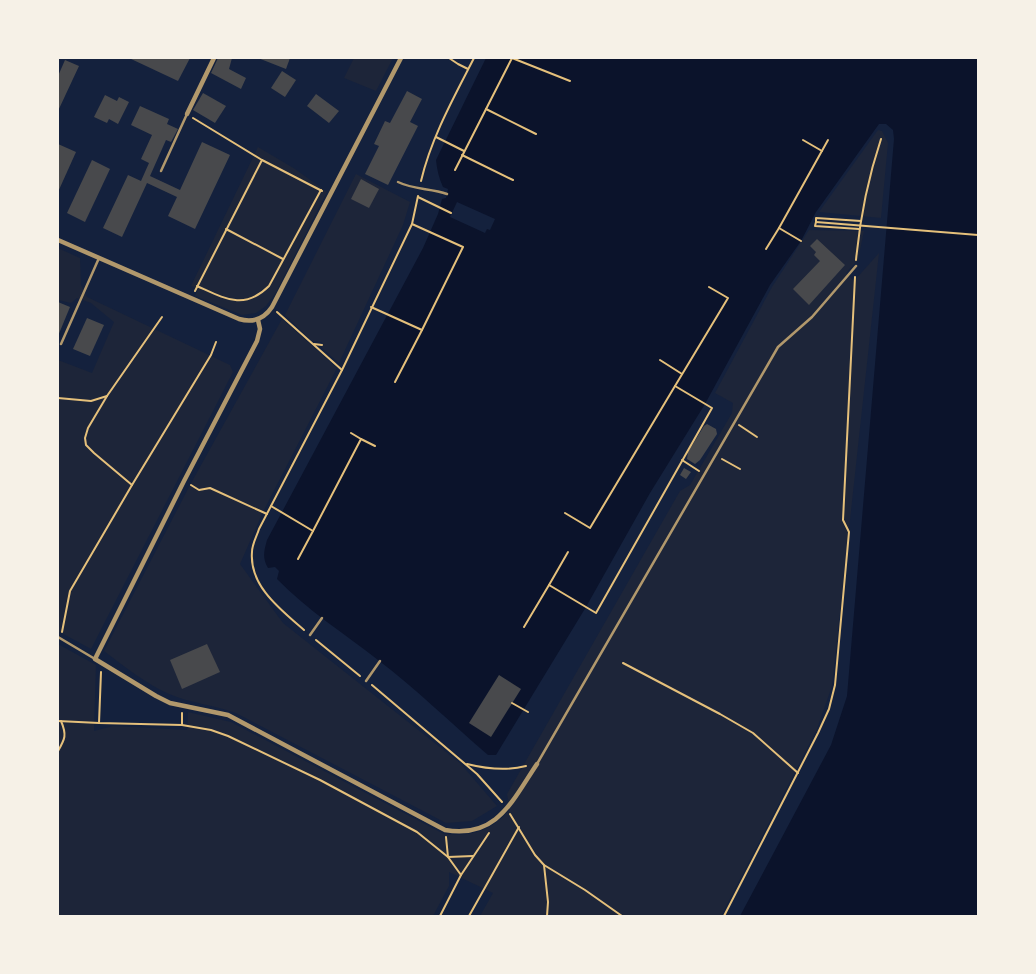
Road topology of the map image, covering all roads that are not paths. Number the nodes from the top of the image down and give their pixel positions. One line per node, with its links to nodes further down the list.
1 (214, 58): 3 (street)
2 (401, 58): 10 (street)
3 (187, 114): 4 (lane)
4 (161, 170)
5 (398, 182): 6 (lane)
6 (447, 194)
7 (58, 240): 8 (street)
8 (100, 258): 10 (street); 11 (lane)
9 (856, 266): 18 (lane)
10 (258, 320): 15 (street)
11 (61, 344)
12 (322, 618): 13 (lane)
13 (310, 635)
14 (58, 637): 15 (lane)
15 (94, 659): 18 (street)
16 (380, 661): 17 (lane)
17 (366, 681)
18 (536, 764)

